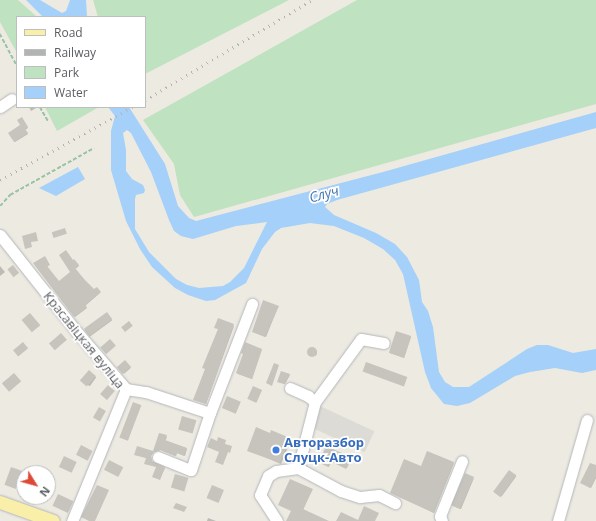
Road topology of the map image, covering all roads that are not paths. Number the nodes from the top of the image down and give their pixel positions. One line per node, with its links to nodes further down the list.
1 (12, 99): 2 (street)
2 (0, 107)
3 (0, 235): 7 (street, Красавіцкая вуліца)
4 (252, 304): 9 (street)
5 (384, 343): 8 (street)
6 (290, 388): 8 (street)
7 (126, 389): 9 (street); 17 (street, Красавіцкая вуліца)
8 (315, 402): 13 (street)
9 (210, 413): 11 (street)
10 (588, 420): 20 (street)
11 (158, 457)
12 (462, 461): 19 (street)
13 (298, 468): 15 (street); 18 (street)
14 (0, 502): 16 (main road)
15 (395, 503)
16 (53, 521)
17 (72, 521)
18 (277, 521)
19 (442, 521)
20 (558, 521)

